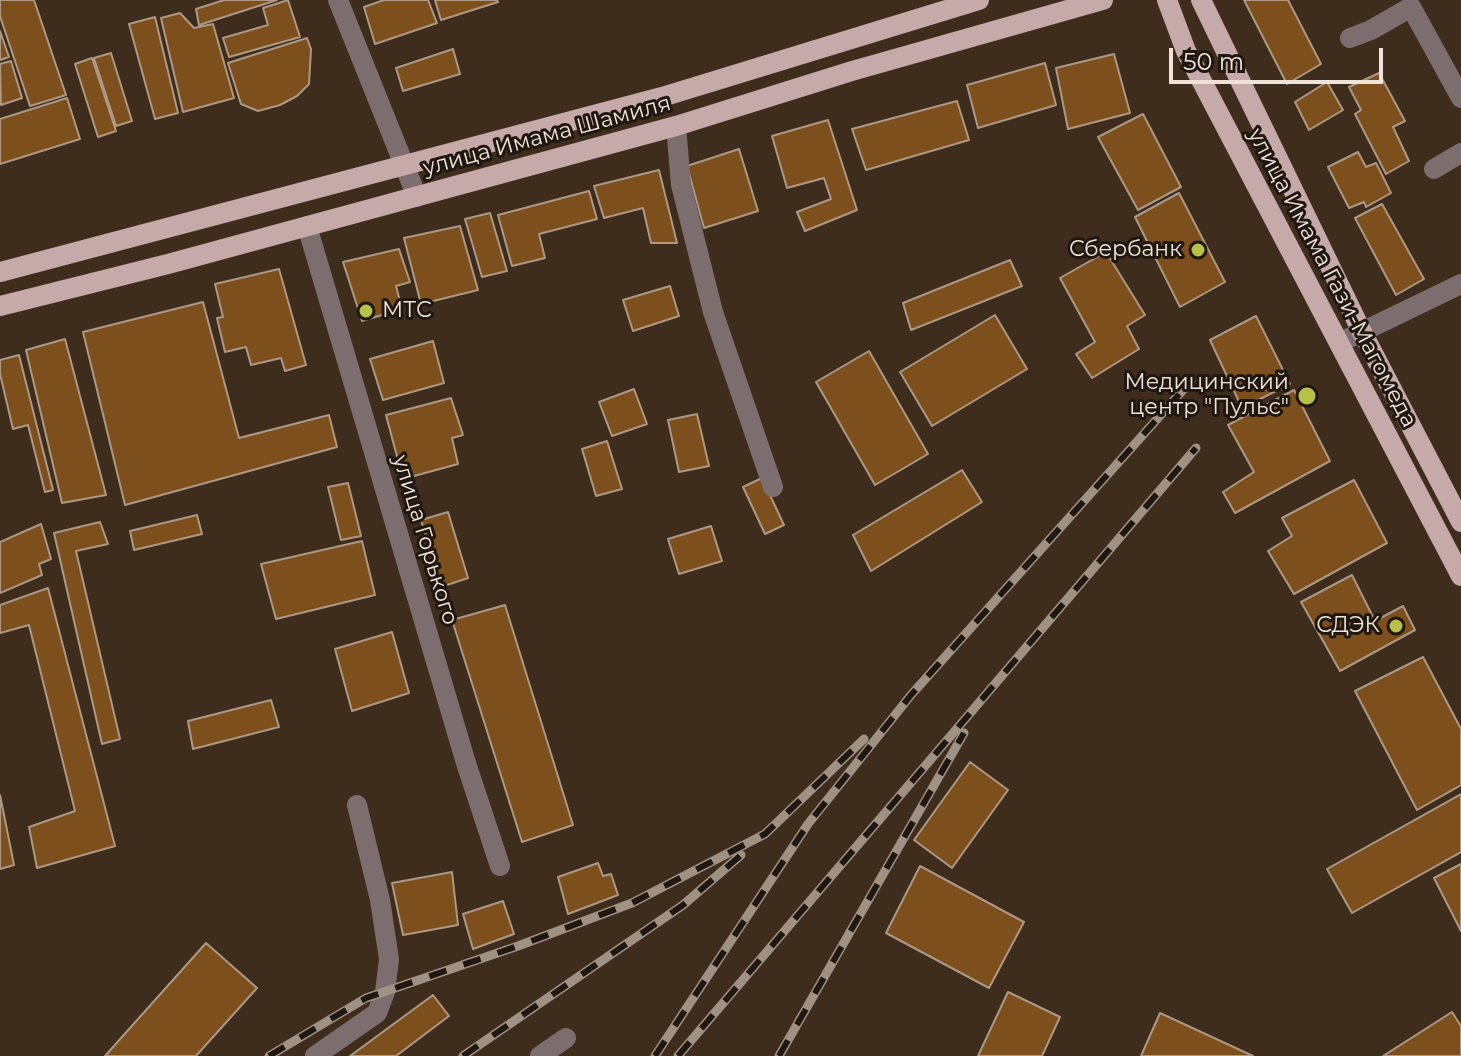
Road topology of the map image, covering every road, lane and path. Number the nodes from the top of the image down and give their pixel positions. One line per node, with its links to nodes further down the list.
1 (338, 0): 10 (street)
2 (979, 0): 10 (main road, улица Имама Шамиля)
3 (1103, 0): 8 (main road, улица Имама Шамиля)
4 (1167, 0): 18 (main road, улица Имама Гази-Магомеда)
5 (1201, 0): 17 (main road)
6 (1350, 38): 7 (street)
7 (1461, 98)
8 (676, 126): 12 (main road, улица Имама Шамиля); 19 (street)
9 (1461, 153): 11 (street)
10 (403, 165): 12 (street); 14 (main road, улица Имама Шамиля)
11 (1434, 169)
12 (417, 197): 13 (main road, улица Имама Шамиля)
13 (307, 226): 16 (main road, улица Имама Шамиля); 23 (street, улица Горького)
14 (0, 272)
15 (1461, 284): 17 (street)
16 (0, 306)
17 (1362, 332): 18 (street); 20 (main road)
18 (1339, 343): 21 (main road, улица Имама Гази-Магомеда)
19 (773, 487)
20 (1461, 522)
21 (1461, 576)
22 (357, 805): 25 (street)
23 (500, 866)
24 (566, 1038): 26 (street)
25 (315, 1056)
26 (540, 1056)

